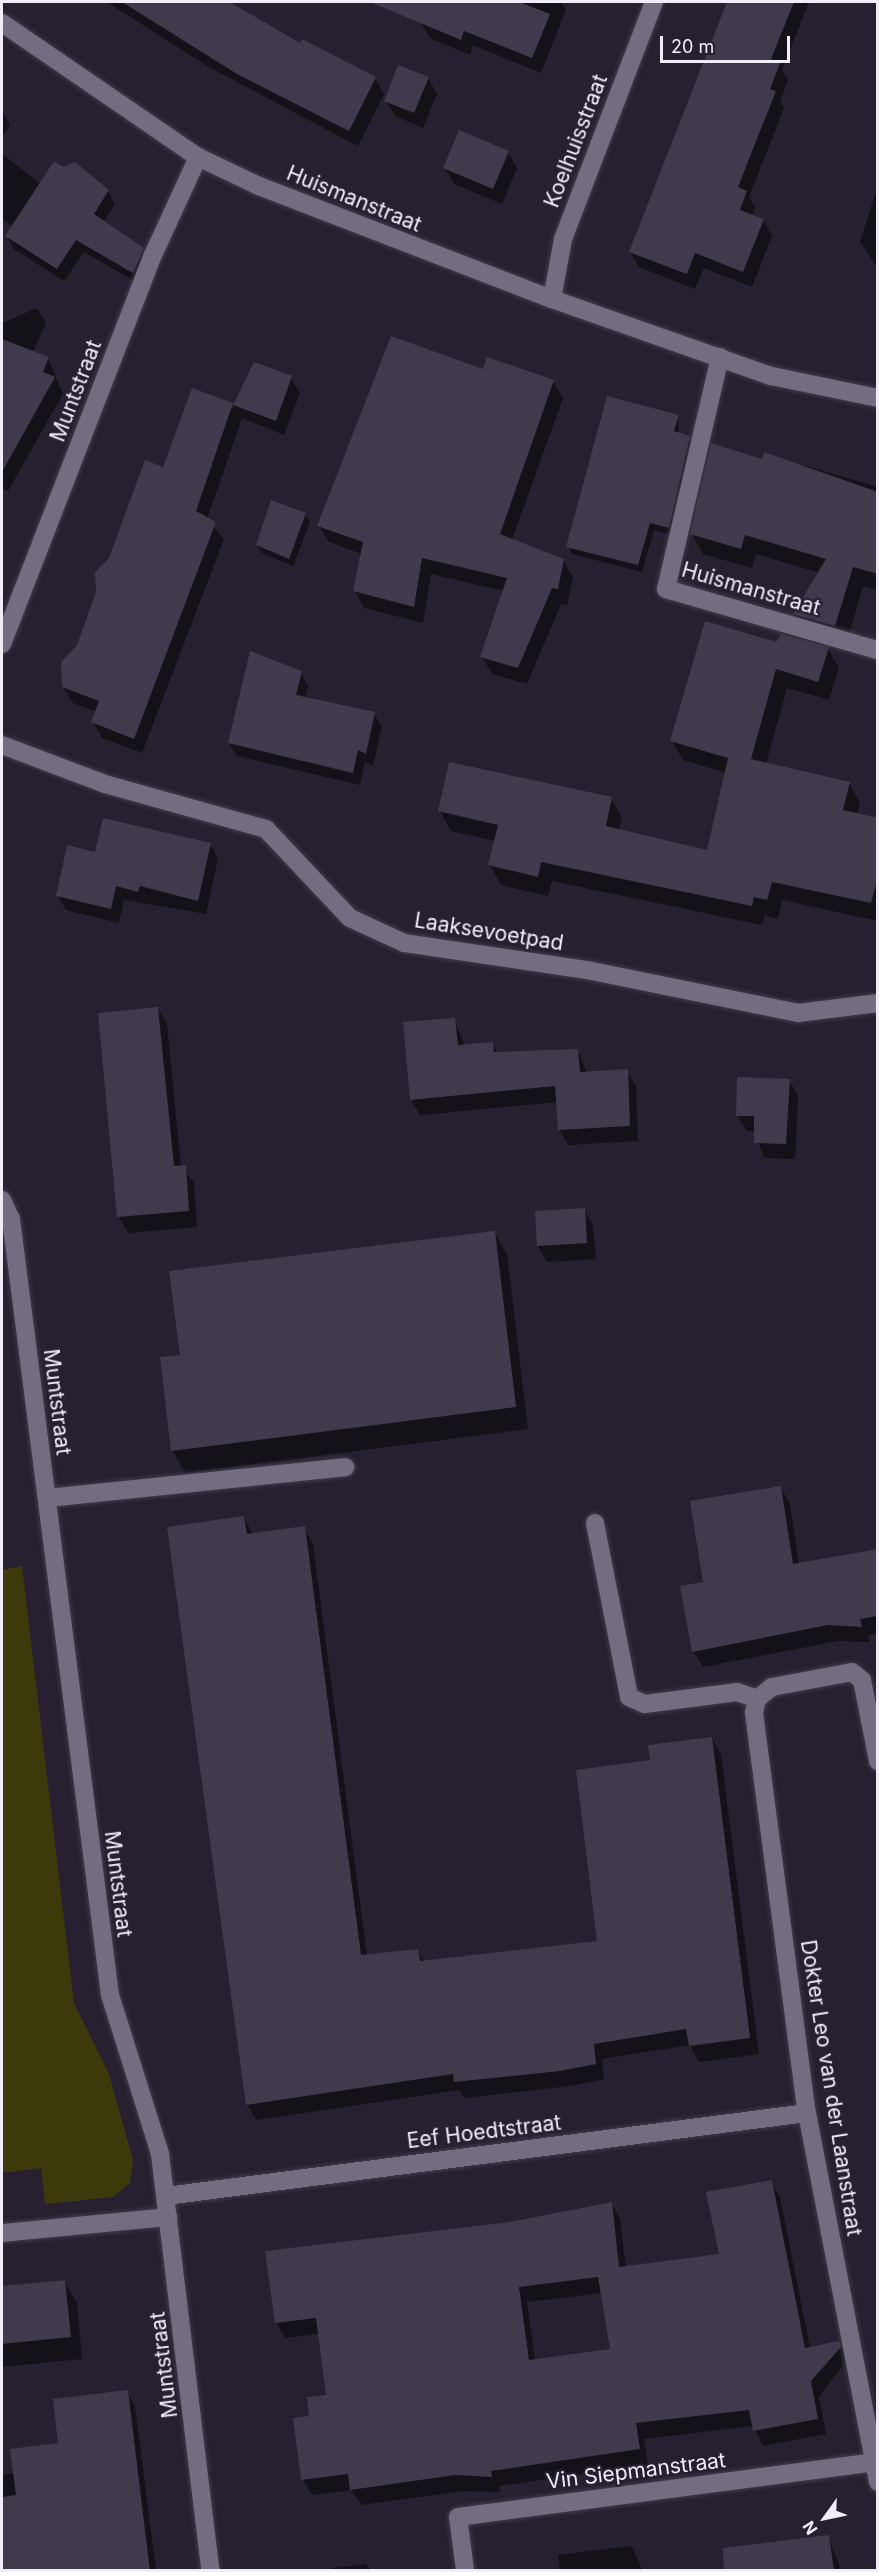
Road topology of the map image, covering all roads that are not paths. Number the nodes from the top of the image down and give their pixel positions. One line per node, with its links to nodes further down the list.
1 (654, 2): 4 (street, Koelhuisstraat)
2 (2, 23): 3 (street, Huismanstraat)
3 (198, 157): 4 (street, Huismanstraat); 7 (street, Muntstraat)
4 (552, 299): 5 (street, Huismanstraat)
5 (720, 357): 6 (street, Huismanstraat); 8 (street, Huismanstraat)
6 (878, 398)
7 (2, 644)
8 (878, 650)
9 (2, 745): 10 (street, Laaksevoetpad)
10 (878, 1003)
11 (2, 1200): 13 (street, Muntstraat)
12 (345, 1467): 13 (street)
13 (47, 1498): 19 (street, Muntstraat)
14 (594, 1523): 15 (street)
15 (757, 1699): 16 (street); 18 (street, Dokter Leo van der Laanstraat)
16 (873, 1708): 17 (street)
17 (878, 1761)
18 (807, 2113): 19 (street, Eef Hoedtstraat); 22 (street, Dokter Leo van der Laanstraat)
19 (166, 2196): 20 (street, Muntstraat)
20 (168, 2217): 21 (street); 24 (street, Muntstraat)
21 (2, 2234)
22 (874, 2462): 23 (street, Dokter Leo van der Laanstraat); 25 (street, Vin Siepmanstraat)
23 (878, 2482)
24 (210, 2571)
25 (465, 2571)

